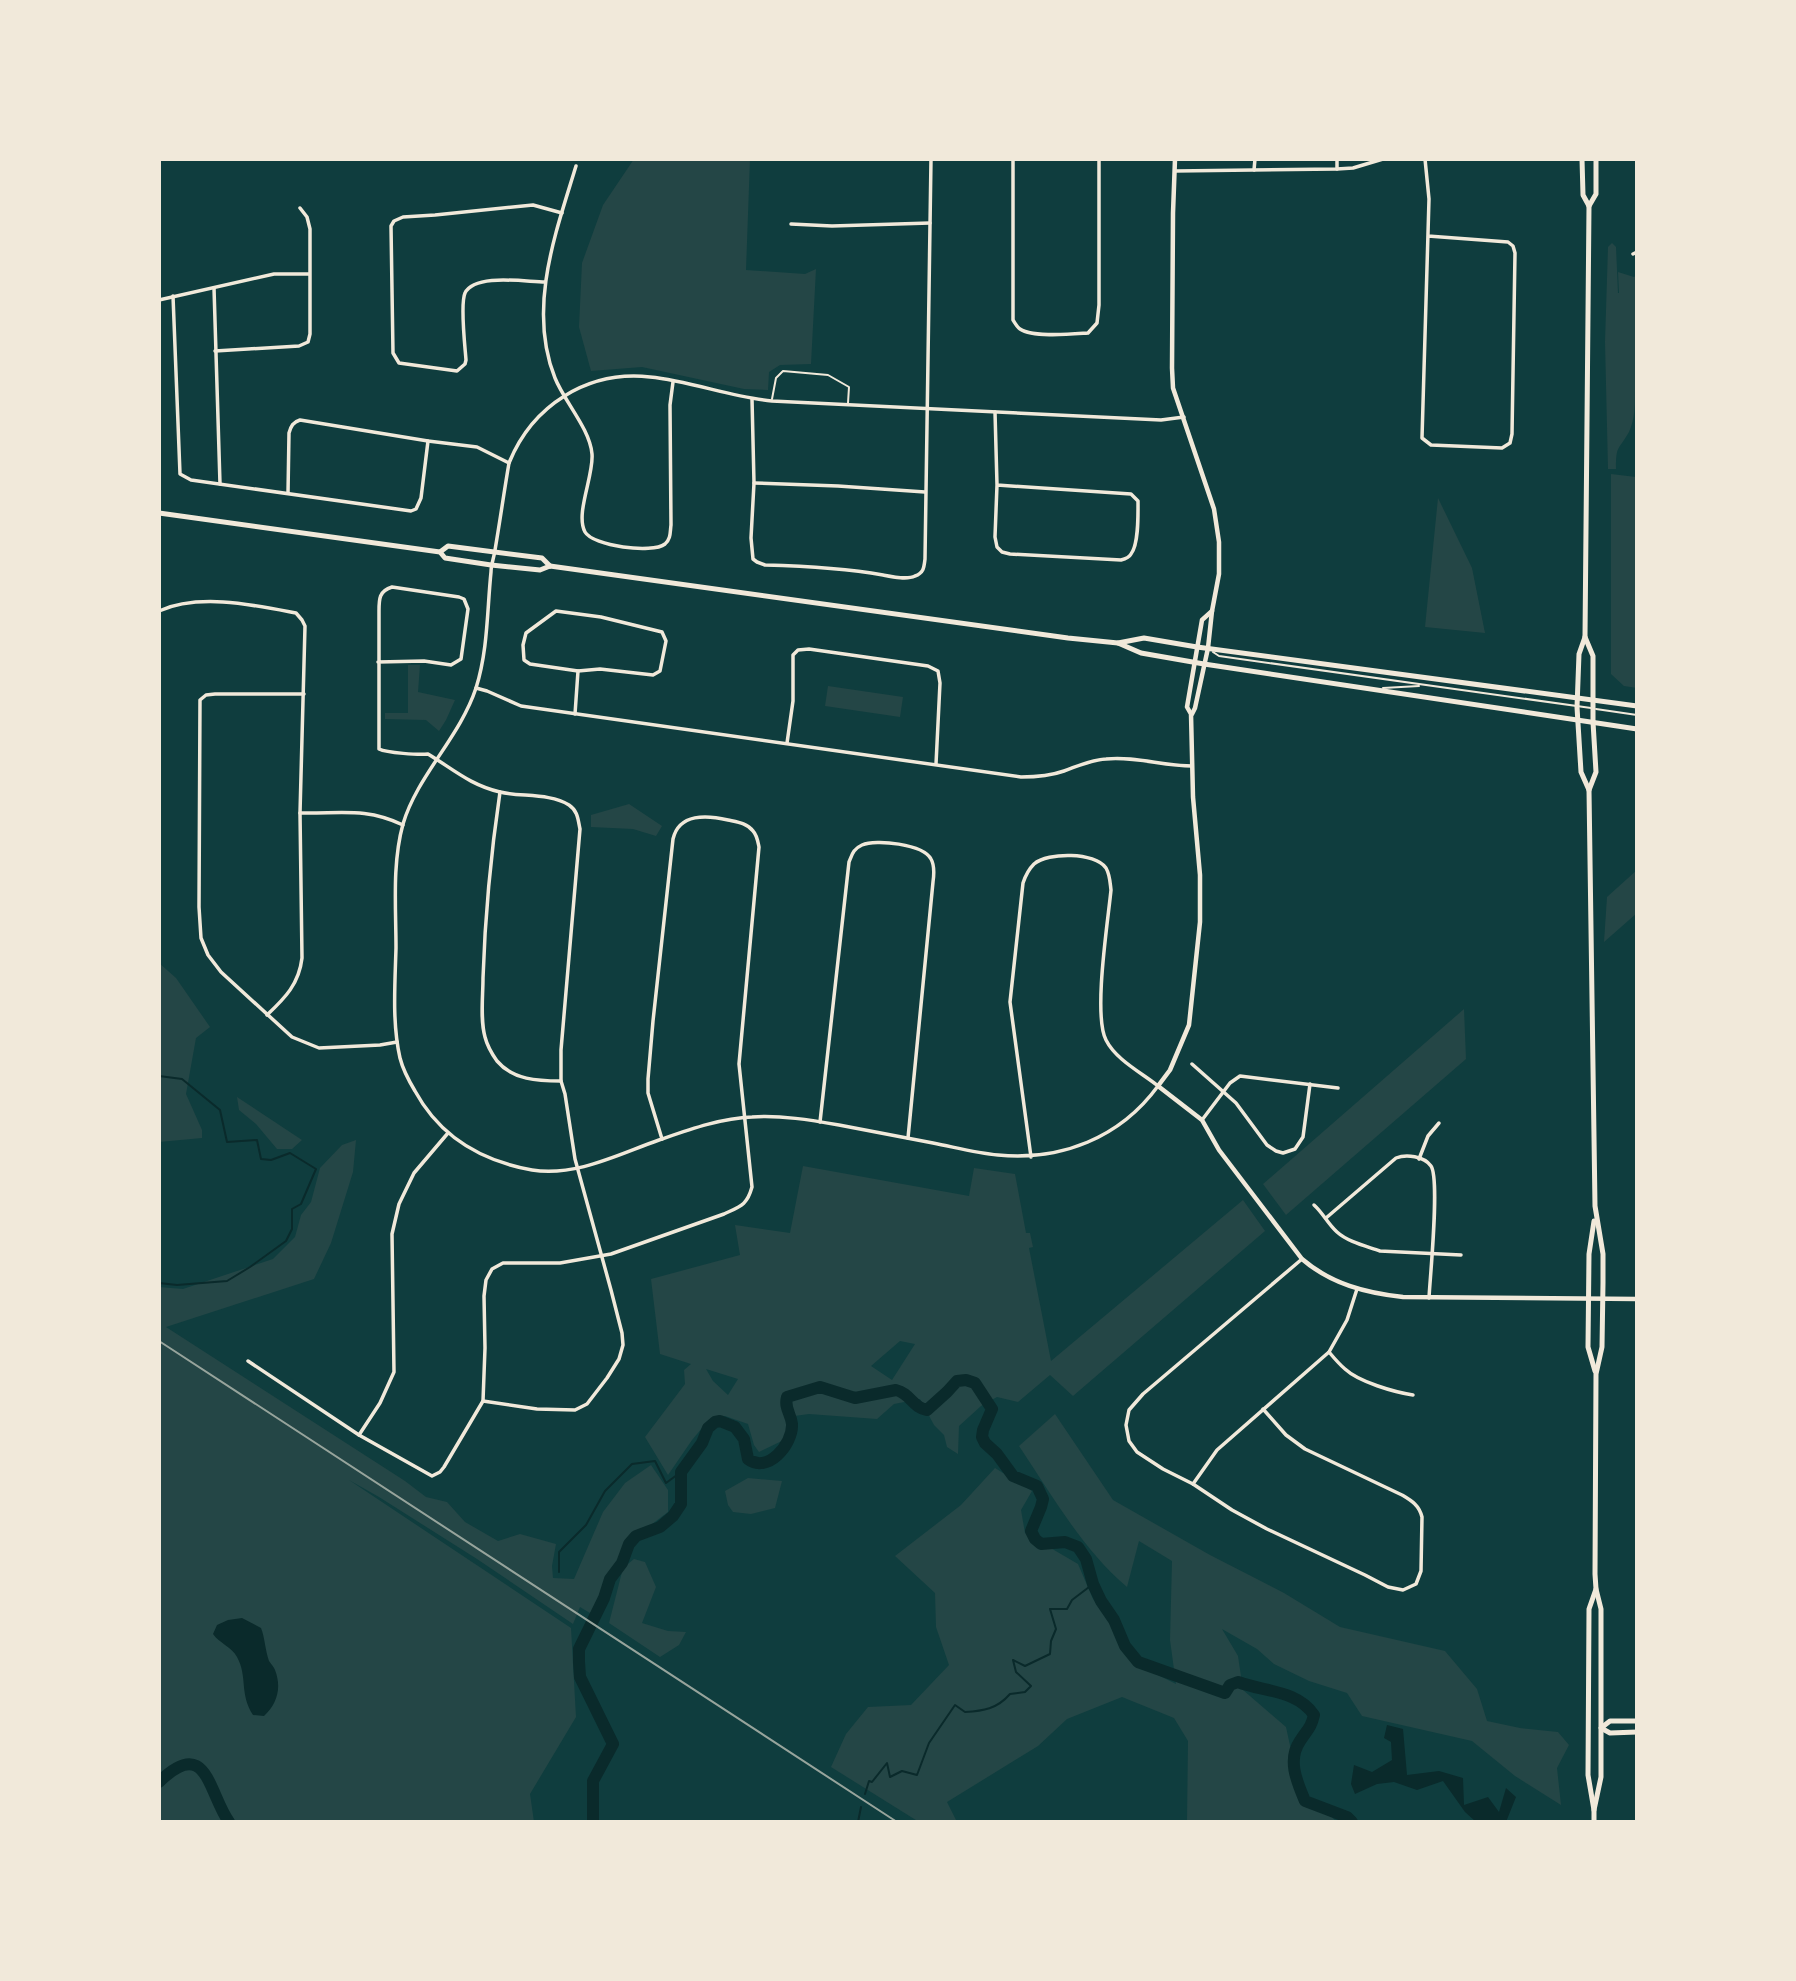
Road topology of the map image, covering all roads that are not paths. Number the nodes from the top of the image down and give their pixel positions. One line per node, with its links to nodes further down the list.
1 (931, 159): 18 (street)
2 (1013, 159): 3 (street)
3 (1099, 159)
4 (1175, 159): 14 (street)
5 (1255, 159): 13 (street)
6 (1337, 159): 12 (street)
7 (1383, 159): 12 (street)
8 (1425, 159): 20 (street)
9 (1583, 159): 15 (main road)
10 (1596, 159): 15 (main road)
11 (576, 166): 17 (street)
12 (1337, 169): 13 (street)
13 (1254, 170): 14 (street)
14 (1175, 171): 34 (street)
15 (1588, 206): 49 (main road)
16 (300, 208): 21 (street)
17 (562, 213): 22 (street); 22 (street)
18 (930, 223): 19 (street); 32 (street)
19 (790, 224)
20 (1428, 236): 20 (street)
21 (309, 274): 23 (street); 26 (street)
22 (546, 282): 28 (street)
23 (214, 288): 24 (street); 26 (street)
24 (173, 297): 25 (street); 38 (street)
25 (159, 300)
26 (215, 351): 38 (street)
27 (673, 382): 28 (street); 28 (street); 29 (street)
28 (563, 395): 36 (street)
29 (752, 399): 30 (street); 37 (street)
30 (772, 401): 31 (street); 31 (lane)
31 (848, 404): 32 (street)
32 (926, 408): 33 (street); 40 (street)
33 (995, 412): 34 (street); 39 (street)
34 (1184, 417): 48 (street)
35 (428, 442): 36 (street); 41 (street); 41 (street)
36 (509, 463): 44 (street)
37 (754, 483): 40 (street); 40 (street)
38 (220, 484): 41 (street)
39 (997, 485): 39 (street)
40 (925, 492)
41 (288, 493)
42 (159, 513): 43 (main road)
43 (440, 552): 44 (main road); 45 (main road)
44 (495, 552): 45 (street); 46 (main road)
45 (491, 565): 46 (main road); 58 (street)
46 (550, 566): 50 (main road)
47 (159, 611): 60 (street)
48 (1212, 611): 51 (street); 52 (street)
49 (1585, 637): 61 (main road); 62 (main road)
50 (1118, 643): 51 (main road); 54 (main road)
51 (1197, 648): 52 (main road); 54 (street)
52 (1208, 648): 55 (street); 57 (lane); 61 (main road)
53 (379, 662): 53 (street); 73 (street)
54 (1194, 663): 55 (main road); 67 (street)
55 (1204, 664): 59 (main road); 67 (street)
56 (578, 671): 56 (street); 66 (street)
57 (1424, 686): 59 (lane); 64 (lane)
58 (476, 688): 66 (street); 73 (street)
59 (1368, 689): 69 (main road)
60 (304, 694): 78 (street); 80 (street)
61 (1577, 698): 62 (main road); 64 (main road)
62 (1594, 700): 63 (main road); 65 (main road)
63 (1637, 706)
64 (1577, 707): 65 (lane); 69 (main road)
65 (1593, 708): 68 (lane); 70 (main road)
66 (575, 714): 72 (street)
67 (1192, 715): 75 (street)
68 (1637, 715)
69 (1579, 720): 70 (main road); 76 (main road)
70 (1593, 722): 71 (main road); 76 (main road)
71 (1637, 729)
72 (787, 743): 74 (street); 74 (street)
73 (438, 760): 77 (street); 79 (street)
74 (936, 764): 75 (street)
75 (1192, 766): 85 (street)
76 (1589, 790): 99 (main road)
77 (499, 792): 83 (street); 83 (street)
78 (300, 813): 79 (street); 80 (street)
79 (403, 825): 81 (street)
80 (267, 1015): 81 (street)
81 (397, 1042): 92 (street)
82 (1192, 1064): 87 (street)
83 (561, 1081): 97 (street)
84 (1310, 1084): 86 (street); 87 (street); 87 (street)
85 (1158, 1086): 89 (street); 95 (street); 95 (street)
86 (1338, 1088)
87 (1225, 1092): 89 (street)
88 (744, 1118): 90 (street); 94 (street); 94 (street); 102 (street)
89 (1202, 1120): 104 (street)
90 (820, 1122): 93 (street); 93 (street)
91 (1438, 1123): 96 (street)
92 (448, 1133): 97 (street); 116 (street)
93 (908, 1138): 95 (street)
94 (662, 1139): 97 (street)
95 (1031, 1157)
96 (1419, 1158): 100 (street); 101 (street)
97 (578, 1168): 102 (street)
98 (1314, 1205): 100 (street)
99 (1595, 1216): 107 (main road); 109 (main road)
100 (1326, 1218): 101 (street)
101 (1432, 1254): 103 (street); 106 (street)
102 (601, 1255): 114 (street); 114 (street)
103 (1461, 1255)
104 (1302, 1258): 105 (street); 117 (street)
105 (1357, 1289): 106 (street); 110 (street)
106 (1429, 1298): 107 (street)
107 (1589, 1299): 109 (street); 112 (main road)
108 (1637, 1299): 109 (street)
109 (1603, 1300): 112 (main road)
110 (1329, 1352): 113 (street); 115 (street)
111 (248, 1361): 116 (street)
112 (1596, 1374): 118 (main road)
113 (1413, 1395)
114 (483, 1401): 116 (street)
115 (1263, 1409): 117 (street); 117 (street)
116 (359, 1435)
117 (1193, 1484)
118 (1596, 1589): 120 (main road); 121 (main road)
119 (1637, 1721): 121 (main road)
120 (1588, 1728): 121 (street); 123 (main road)
121 (1601, 1728): 122 (main road); 123 (main road)
122 (1637, 1732)
123 (1594, 1810): 124 (main road)
124 (1594, 1822)

